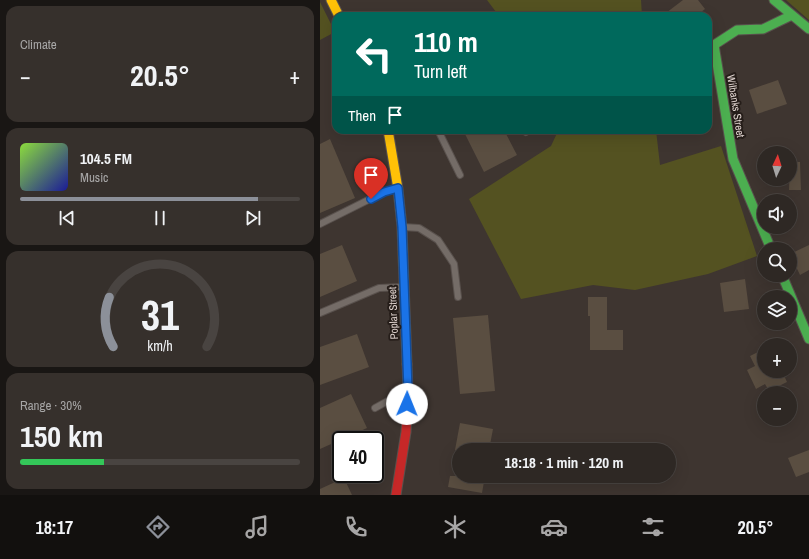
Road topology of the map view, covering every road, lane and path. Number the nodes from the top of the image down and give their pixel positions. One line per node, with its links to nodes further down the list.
1 (331, 0): 3 (street)
2 (774, 0): 4 (street)
3 (337, 12)
4 (792, 15): 5 (street); 12 (street, Wilbanks Street)
5 (809, 29)
6 (389, 134): 9 (street, Poplar Street)
7 (440, 134): 8 (lane)
8 (460, 175)
9 (398, 188): 10 (lane); 11 (street, Poplar Street)
10 (320, 224)
11 (402, 227): 14 (street, Poplar Street); 15 (lane)
12 (768, 242)
13 (785, 282): 17 (street)
14 (404, 287): 16 (lane); 18 (street, Poplar Street)
15 (458, 297)
16 (320, 313)
17 (809, 339)
18 (408, 390): 19 (lane); 20 (street, Poplar Street)
19 (375, 408)
20 (396, 495)

